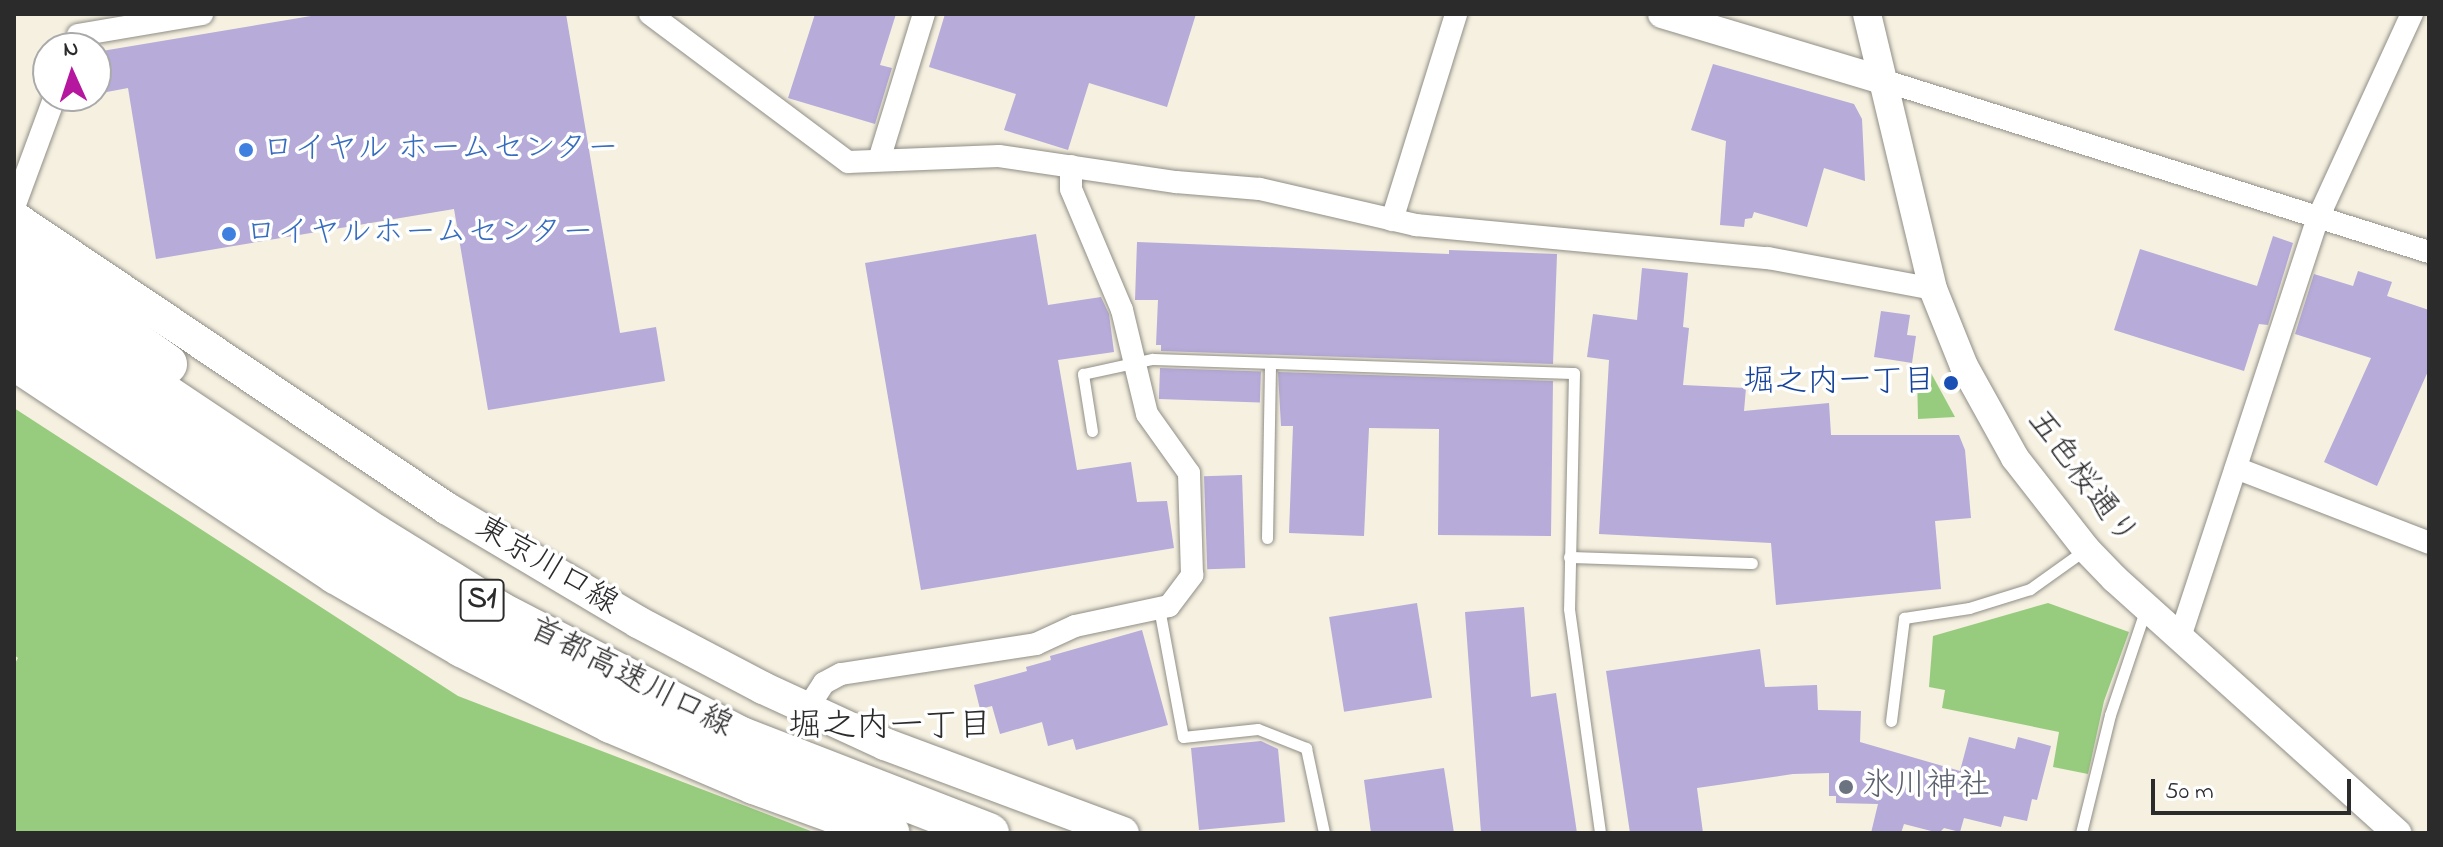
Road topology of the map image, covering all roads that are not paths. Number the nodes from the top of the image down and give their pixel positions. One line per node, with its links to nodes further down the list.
1 (202, 14): 8 (street)
2 (650, 14): 11 (street)
3 (924, 14): 11 (street)
4 (1456, 14): 16 (street)
5 (1662, 14): 9 (street)
6 (1867, 14): 9 (street, 五色桜通り)
7 (2412, 14): 15 (street)
8 (78, 32)
9 (1882, 80): 15 (street); 19 (street, 五色桜通り)
10 (49, 112): 13 (street)
11 (879, 160): 12 (street)
12 (1071, 166): 16 (street); 24 (street)
13 (14, 207)
14 (14, 217): 39 (main road, 東京川口線)
15 (2318, 218): 17 (street); 28 (street)
16 (1392, 220): 19 (street)
17 (2429, 252)
18 (14, 255): 38 (highway)
19 (1933, 289): 31 (street, 五色桜通り)
20 (14, 293): 38 (highway, 首都高速川口線 / S1)
21 (14, 333): 26 (main road)
22 (14, 347): 26 (street); 34 (highway, S1)
23 (14, 360): 34 (highway, 首都高速川口線 / S1)
24 (1136, 363): 25 (lane); 27 (lane); 36 (street)
25 (1270, 364): 29 (lane); 32 (lane)
26 (106, 394): 42 (main road)
27 (1092, 431)
28 (2236, 468): 30 (street); 37 (street)
29 (1267, 538)
30 (2429, 543)
31 (2086, 549): 35 (street, 五色桜通り); 40 (lane)
32 (1569, 557): 33 (lane); 46 (lane)
33 (1752, 563)
34 (336, 574): 41 (highway, 首都高速川口線 / S1)
35 (2147, 607): 37 (street, 五色桜通り); 47 (lane)
36 (1159, 608): 39 (street); 45 (lane)
37 (2180, 637): 48 (street, 五色桜通り)
38 (634, 685): 43 (highway, 首都高速川口線 / S1)
39 (807, 709): 44 (main road, 東京川口線)
40 (1891, 721)
41 (889, 833)
42 (938, 833)
43 (989, 833)
44 (1123, 833)
45 (1324, 833)
46 (1600, 833)
47 (2081, 833)
48 (2397, 833)

